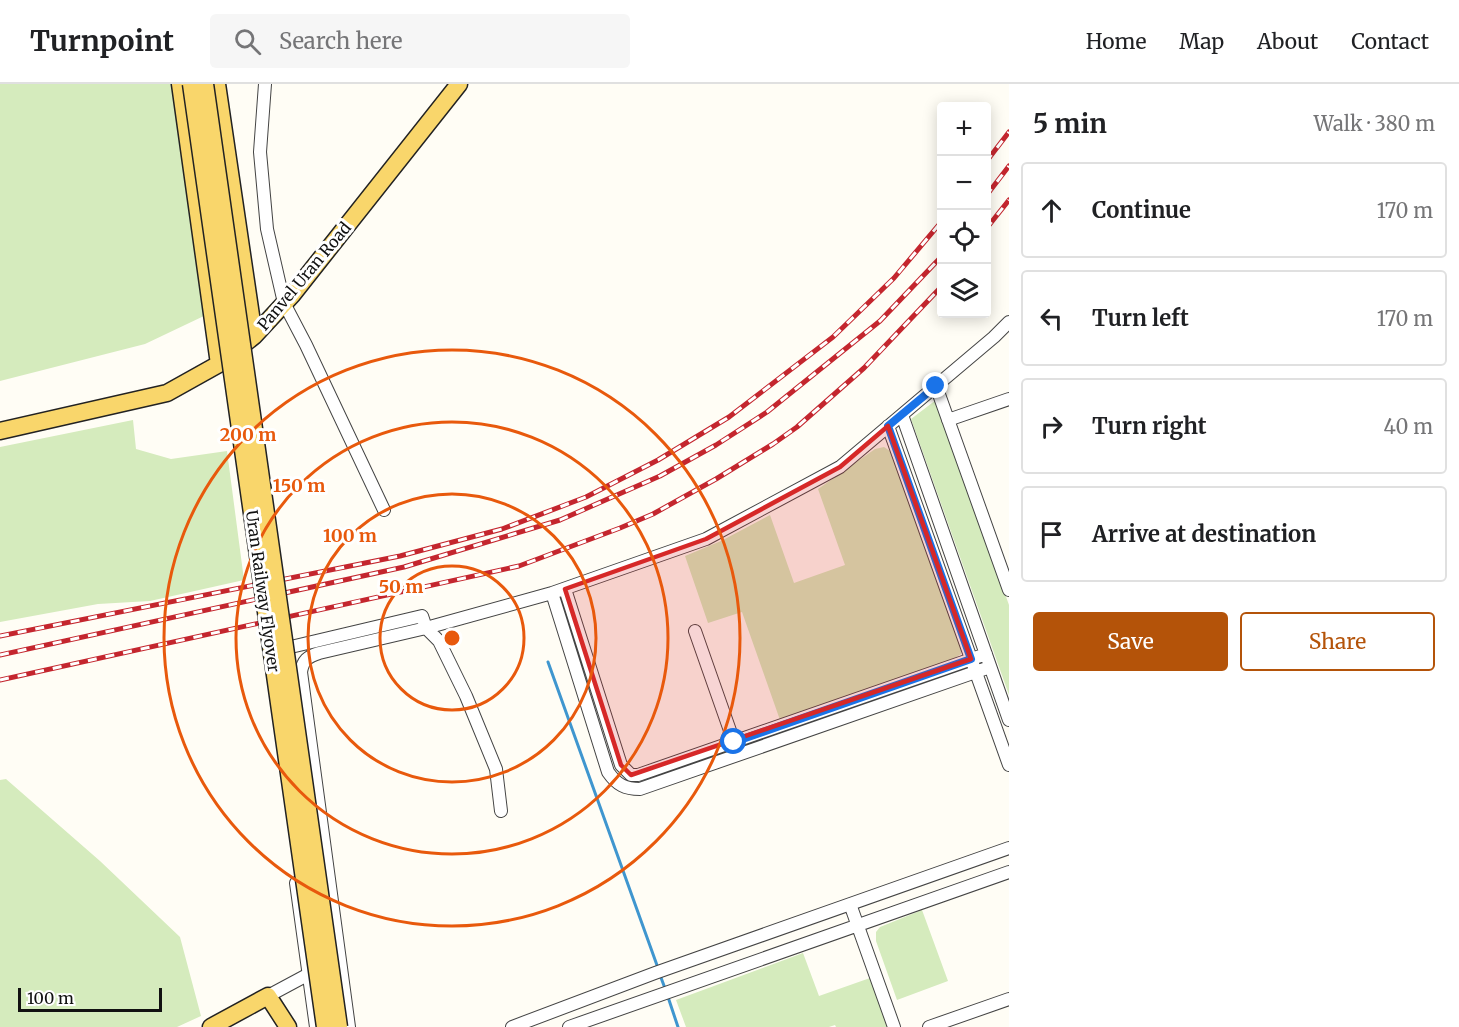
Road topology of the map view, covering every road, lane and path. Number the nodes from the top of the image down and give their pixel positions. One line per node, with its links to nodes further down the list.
1 (180, 84): 10 (main road)
2 (191, 84): 41 (main road, Uran Railway Flyover, bridge)
3 (205, 84): 42 (main road, Uran Railway Flyover, bridge)
4 (217, 84): 9 (main road)
5 (265, 84): 7 (street)
6 (459, 84): 7 (main road, Panvel Uran Road)
7 (284, 303): 9 (main road, Panvel Uran Road); 17 (street)
8 (1009, 322): 11 (street)
9 (254, 336): 10 (main road, Panvel Uran Road)
10 (219, 364): 16 (main road, Panvel Uran Road)
11 (936, 386): 13 (street); 14 (street)
12 (1009, 399): 14 (street)
13 (902, 415): 15 (street); 23 (street)
14 (948, 420): 19 (street)
15 (888, 426): 18 (street); 24 (street)
16 (0, 431)
17 (384, 510)
18 (565, 589): 20 (street); 28 (street)
19 (1009, 591)
20 (552, 593): 21 (street); 26 (street)
21 (424, 622): 30 (street); 35 (street); 43 (street)
22 (695, 631): 28 (street)
23 (986, 654): 24 (street); 25 (street)
24 (971, 659): 26 (street); 28 (street)
25 (990, 667): 26 (street); 27 (street)
26 (976, 672): 29 (street)
27 (1009, 720)
28 (734, 742)
29 (1009, 765)
30 (501, 811)
31 (1009, 848): 33 (street)
32 (1009, 872): 34 (street)
33 (850, 904): 34 (street); 44 (street)
34 (858, 926): 45 (street); 46 (street)
35 (309, 974): 36 (street); 40 (street)
36 (268, 996): 38 (main road); 39 (main road)
37 (1009, 999): 47 (street)
38 (211, 1027)
39 (288, 1027)
40 (316, 1027)
41 (325, 1027)
42 (339, 1027)
43 (349, 1027)
44 (512, 1027)
45 (569, 1027)
46 (894, 1027)
47 (929, 1027)

